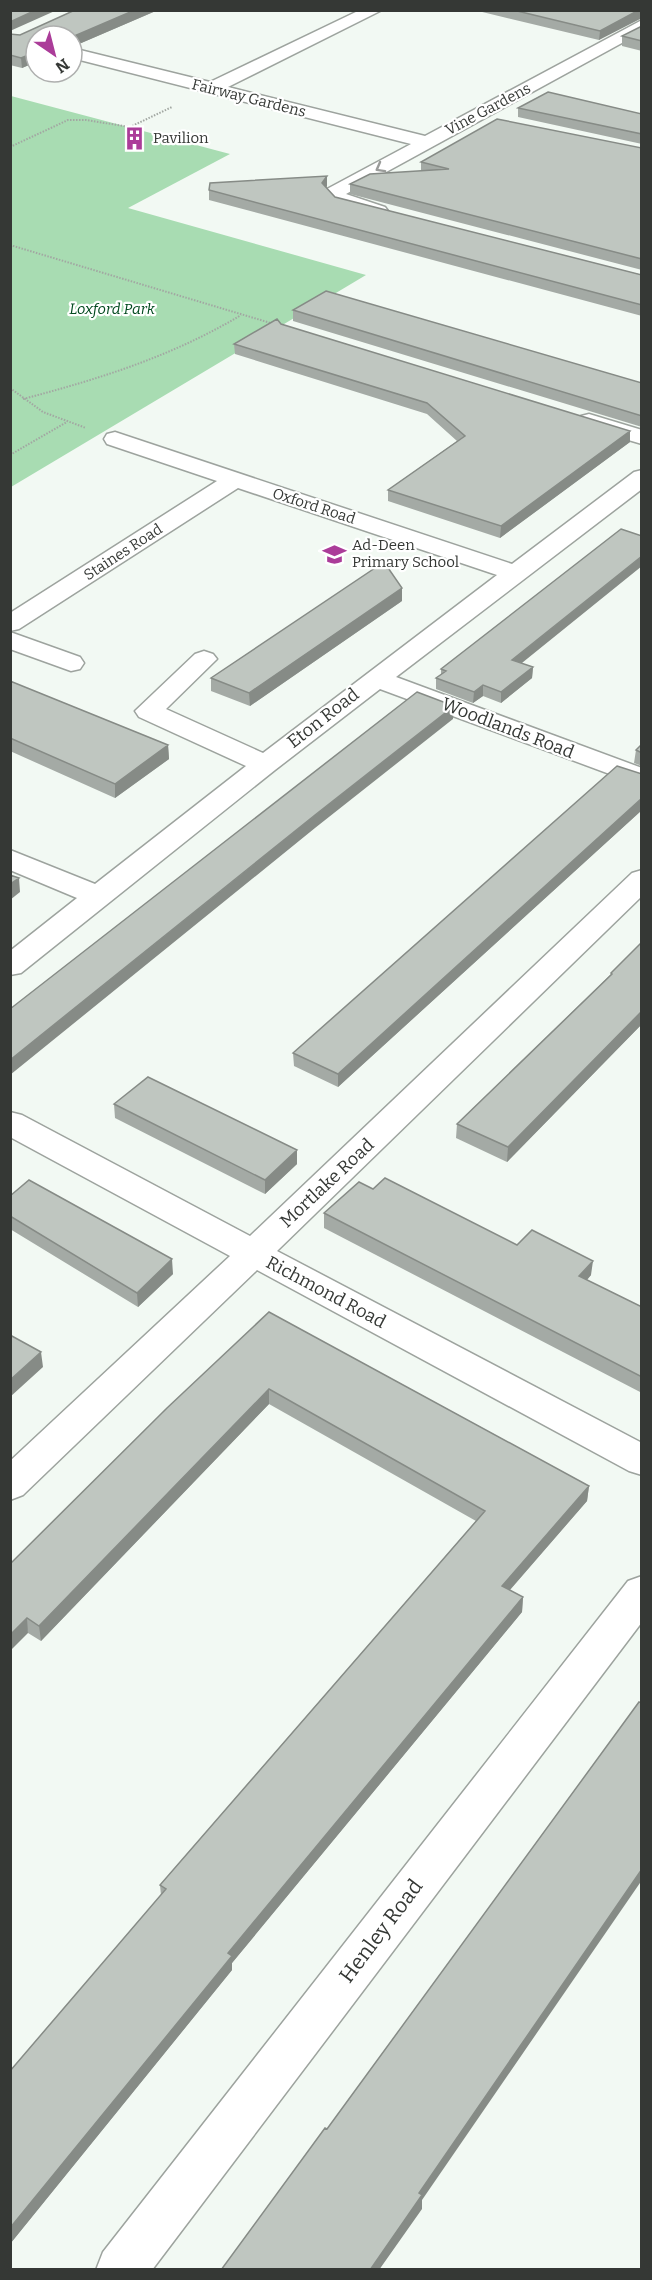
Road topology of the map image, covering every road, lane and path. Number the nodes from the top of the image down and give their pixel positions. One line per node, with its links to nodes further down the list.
1 (374, 10): 4 (street)
2 (642, 25): 5 (street, Vine Gardens)
3 (84, 55): 4 (street, Fairway Gardens)
4 (210, 88): 7 (street, Fairway Gardens); 8 (path)
5 (476, 116): 6 (street); 7 (street, Vine Gardens)
6 (506, 122)
7 (426, 142): 9 (street, Vine Gardens, one-way to 9)
8 (10, 147)
9 (395, 215)
10 (10, 245): 12 (path)
11 (51, 252): 12 (path)
12 (45, 256): 13 (path)
13 (242, 315): 14 (path); 16 (path)
14 (281, 326)
15 (10, 388): 16 (path)
16 (23, 399): 20 (path)
17 (573, 416): 18 (street)
18 (642, 437)
19 (115, 439): 22 (street, Oxford Road)
20 (10, 455)
21 (642, 477): 23 (street, Eton Road)
22 (235, 480): 23 (street, Oxford Road); 25 (street, Staines Road)
23 (514, 573): 30 (street, Eton Road)
24 (10, 595): 25 (street)
25 (38, 606): 26 (street, Staines Road)
26 (10, 624)
27 (10, 640): 29 (street)
28 (204, 659): 31 (street)
29 (71, 663)
30 (375, 678): 31 (street, Eton Road); 32 (street, Woodlands Road)
31 (265, 764): 35 (street, Eton Road)
32 (642, 778)
33 (10, 859): 35 (street)
34 (642, 879): 38 (street, Mortlake Road)
35 (98, 896): 36 (street, Eton Road)
36 (10, 966)
37 (10, 1123): 38 (street, Richmond Road)
38 (253, 1253): 39 (street, Richmond Road); 40 (street, Mortlake Road)
39 (642, 1461)
40 (10, 1485)
41 (642, 1593): 42 (street, Henley Road)
42 (121, 2270)

